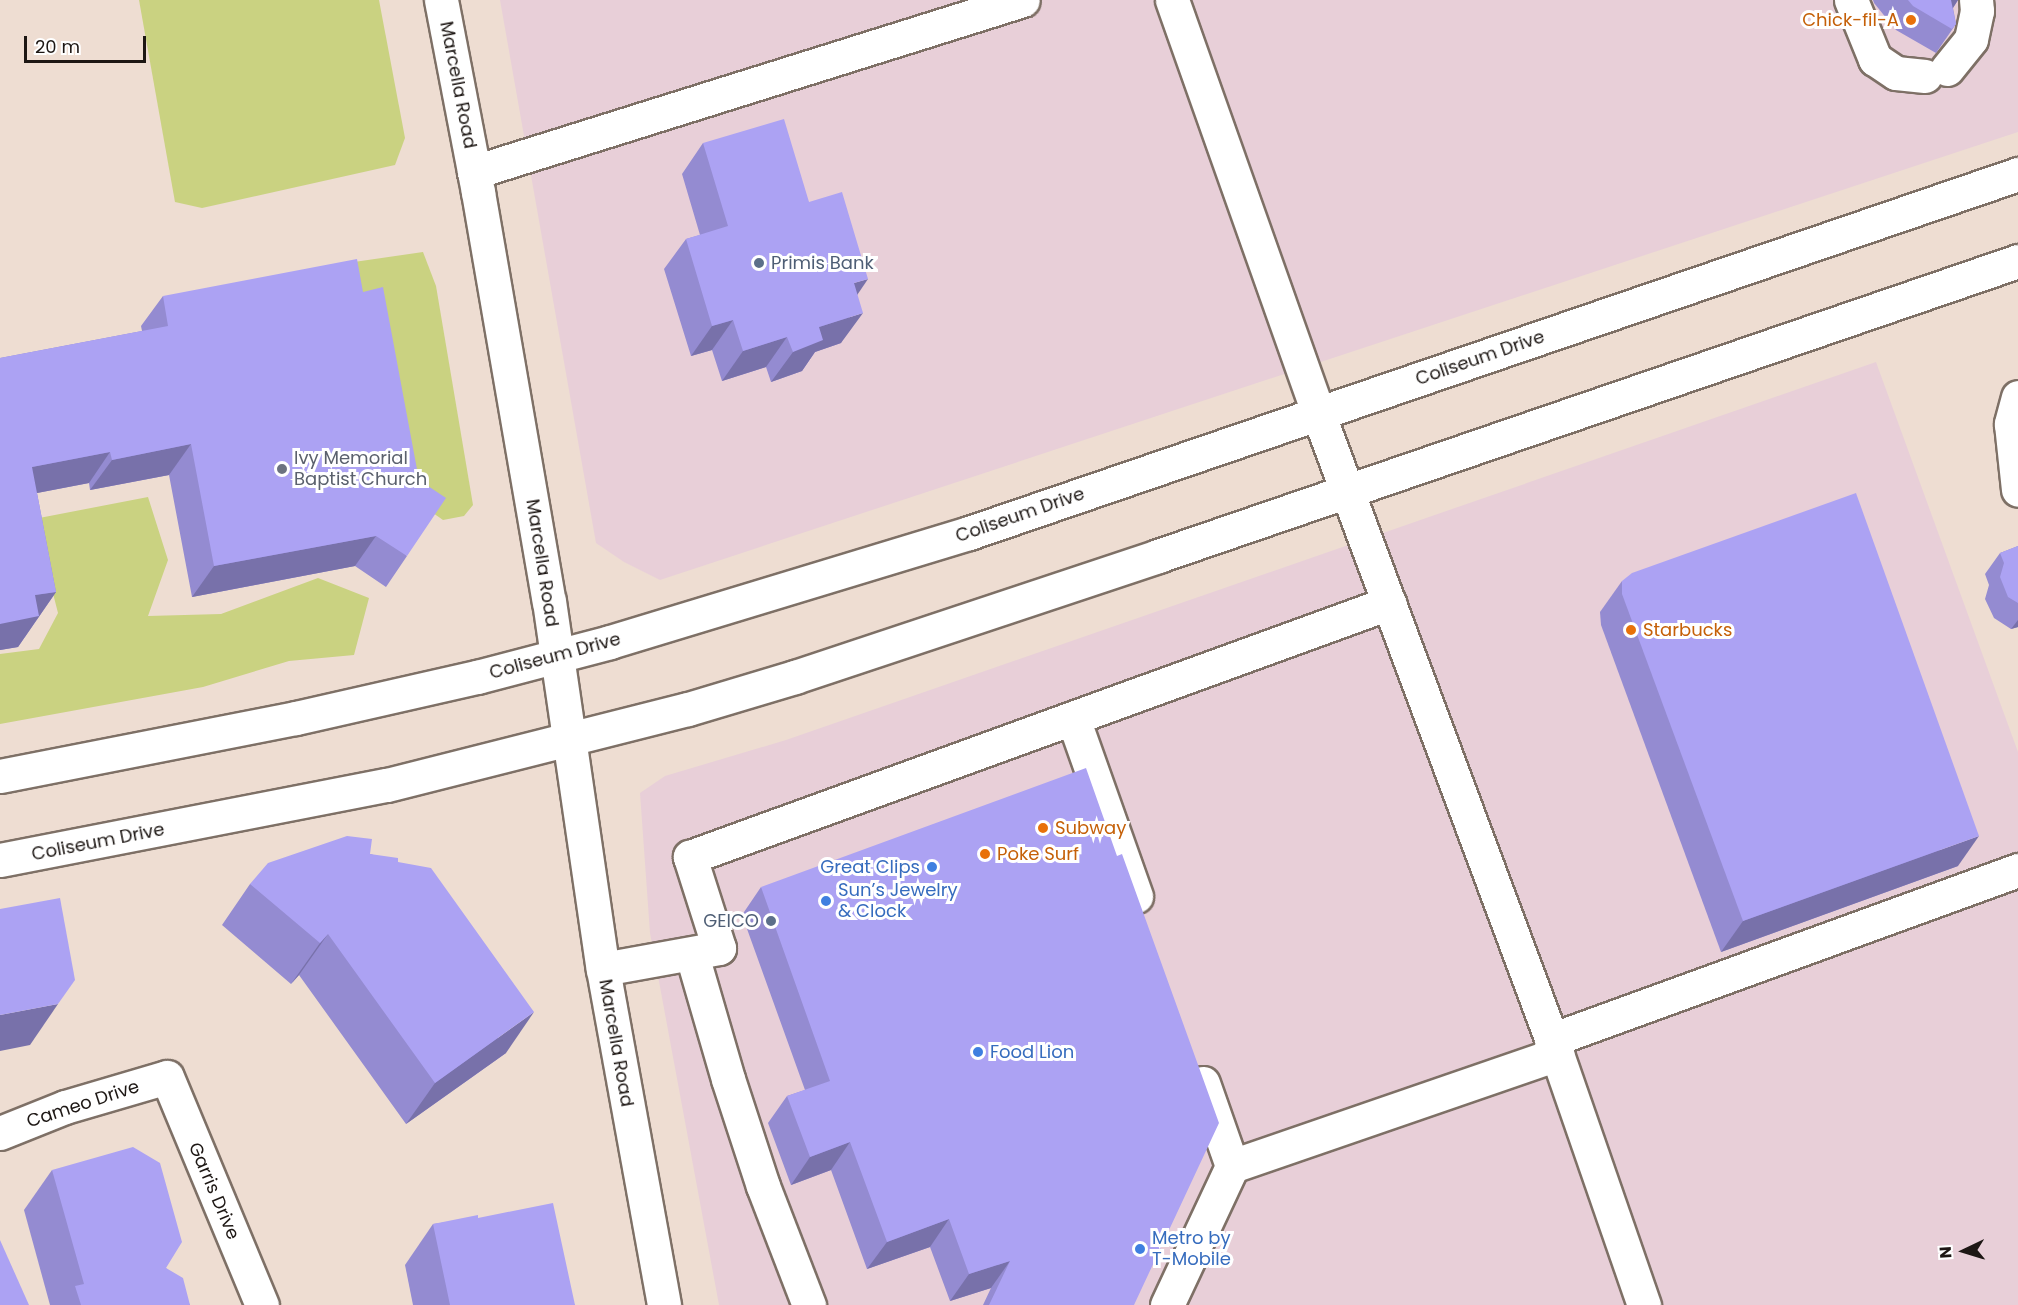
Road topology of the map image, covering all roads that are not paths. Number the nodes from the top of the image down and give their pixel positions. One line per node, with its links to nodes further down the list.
1 (441, 0): 6 (street, Marcella Road)
2 (1023, 0): 6 (street)
3 (1172, 0): 10 (street)
4 (1851, 0): 5 (street)
5 (1976, 0)
6 (474, 172): 14 (street, Marcella Road)
7 (2018, 174): 10 (street, Coliseum Drive)
8 (2018, 261): 12 (street, Coliseum Drive)
9 (2018, 397): 11 (street)
10 (1318, 413): 12 (street); 14 (street, Coliseum Drive)
11 (2018, 490)
12 (1348, 491): 13 (street); 16 (street, Coliseum Drive)
13 (1389, 603): 15 (street); 23 (street)
14 (557, 655): 16 (street, Marcella Road); 17 (street, Coliseum Drive)
15 (1073, 718): 20 (street); 21 (street)
16 (570, 741): 18 (street, Coliseum Drive); 22 (street, Marcella Road)
17 (0, 776)
18 (0, 860)
19 (2018, 870): 23 (street)
20 (1148, 929)
21 (692, 955): 22 (street); 30 (street)
22 (603, 969): 29 (street, Marcella Road)
23 (1554, 1047): 27 (street); 32 (street)
24 (1193, 1056): 27 (street)
25 (167, 1077): 26 (street, Cameo Drive); 28 (street, Garris Drive)
26 (0, 1133)
27 (1232, 1166): 31 (street)
28 (262, 1305)
29 (664, 1305)
30 (808, 1305)
31 (1167, 1305)
32 (1644, 1305)

